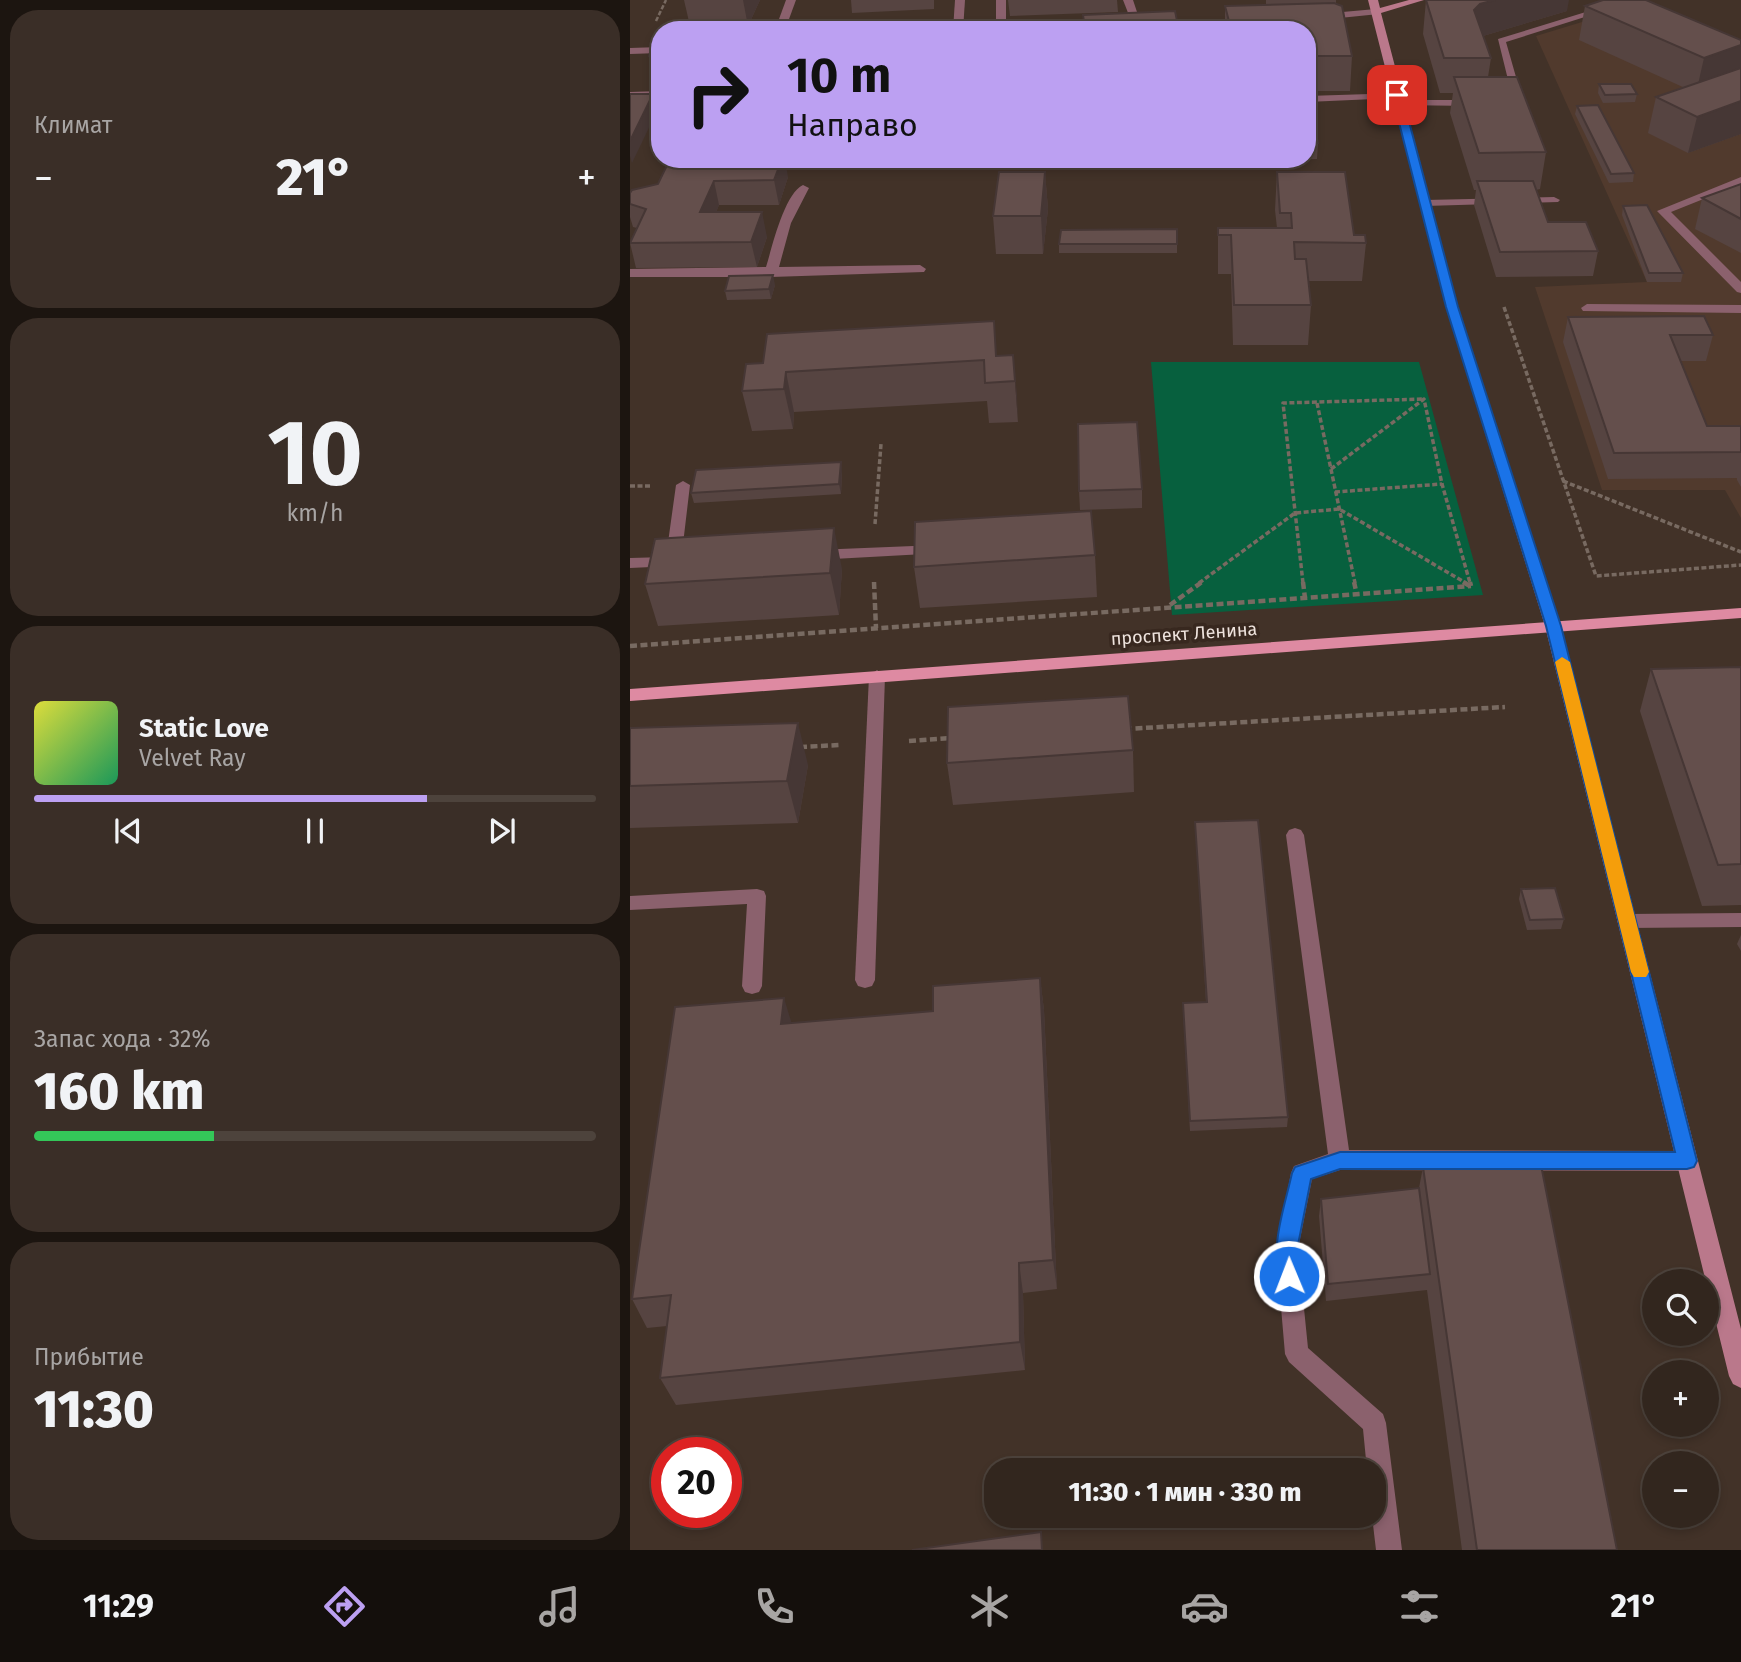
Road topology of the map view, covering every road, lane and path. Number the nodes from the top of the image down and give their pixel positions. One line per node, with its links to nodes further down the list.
1 (791, 0): 10 (street)
2 (960, 0): 11 (street)
3 (1001, 0): 12 (street)
4 (1128, 0): 13 (street)
5 (1419, 0): 6 (street)
6 (1374, 6): 9 (street); 20 (street)
7 (1613, 7): 22 (street)
8 (1247, 12): 14 (street)
9 (1313, 18)
10 (783, 21)
11 (959, 21)
12 (1002, 21)
13 (1136, 21)
14 (1249, 21)
15 (651, 50): 16 (street)
16 (630, 51)
17 (651, 94): 18 (street)
18 (630, 95)
19 (1316, 99): 20 (street)
20 (1398, 99): 21 (street); 26 (street)
21 (1492, 103)
22 (1505, 103)
23 (1741, 180): 30 (street)
24 (803, 188): 28 (street)
25 (1554, 200): 26 (street)
26 (1424, 203): 55 (street)
27 (920, 269): 28 (street)
28 (771, 272): 29 (street)
29 (630, 273)
30 (1741, 289)
31 (1504, 307): 38 (path)
32 (1587, 308): 33 (street)
33 (1741, 309)
34 (1424, 399): 35 (path); 37 (path); 39 (path)
35 (1317, 402): 37 (path); 43 (path)
36 (881, 444): 46 (path)
37 (1331, 469): 41 (path)
38 (1562, 481): 45 (path); 49 (path)
39 (1443, 484): 41 (path); 50 (path)
40 (683, 485): 48 (street)
41 (1335, 492): 42 (path)
42 (1339, 509): 43 (path); 50 (path); 51 (path)
43 (1295, 513): 52 (path); 53 (path)
44 (954, 549): 46 (street)
45 (1741, 552)
46 (873, 553): 47 (street); 56 (path)
47 (793, 556)
48 (630, 563)
49 (1741, 565)
50 (1471, 586): 51 (path)
51 (1357, 595): 52 (path)
52 (1306, 598): 53 (path)
53 (1168, 607): 56 (path)
54 (1741, 613): 55 (main road, проспект Ленина)
55 (1553, 626): 58 (main road, проспект Ленина); 68 (street)
56 (876, 628): 57 (path)
57 (630, 646)
58 (877, 677): 59 (main road, проспект Ленина); 63 (street)
59 (630, 695)
60 (1505, 707): 61 (path)
61 (1121, 729)
62 (957, 738): 63 (path)
63 (875, 743): 64 (path); 69 (street)
64 (793, 747)
65 (1295, 835): 71 (street)
66 (630, 903): 70 (street)
67 (1741, 920): 68 (street)
68 (1627, 921): 72 (street)
69 (865, 980)
70 (752, 986)
71 (1340, 1160): 72 (street); 74 (street)
72 (1687, 1161): 73 (street)
73 (1741, 1376)
74 (1389, 1550)

